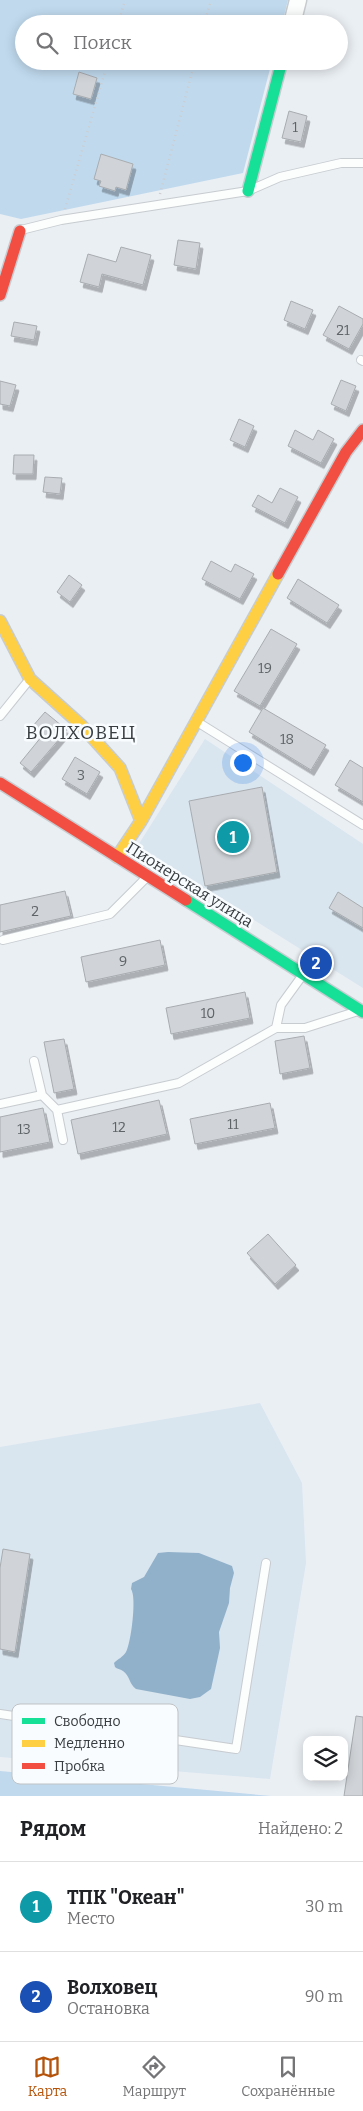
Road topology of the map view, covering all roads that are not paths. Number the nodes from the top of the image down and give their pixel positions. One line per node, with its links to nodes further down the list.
1 (298, 0): 2 (street)
2 (294, 15)
3 (280, 70): 5 (street)
4 (363, 163): 5 (lane)
5 (248, 191): 6 (lane)
6 (20, 230): 7 (street)
7 (0, 295)
8 (363, 430): 12 (street)
9 (0, 621): 10 (street)
10 (30, 679): 11 (lane); 14 (street)
11 (0, 716)
12 (197, 722): 14 (street); 15 (lane)
13 (0, 783): 16 (street, Пионерская улица)
14 (141, 821): 16 (street)
15 (363, 825)
16 (117, 857): 17 (street, Пионерская улица)
17 (147, 876): 18 (lane); 19 (street, Пионерская улица)
18 (3, 940)
19 (303, 974): 20 (street, Пионерская улица); 21 (lane)
20 (361, 1011): 21 (lane)
21 (276, 1028): 25 (lane)
22 (34, 1061): 23 (lane)
23 (42, 1095): 24 (lane); 25 (lane)
24 (0, 1104)
25 (57, 1110): 26 (lane)
26 (63, 1140)
27 (266, 1563): 28 (lane)
28 (178, 1740)

